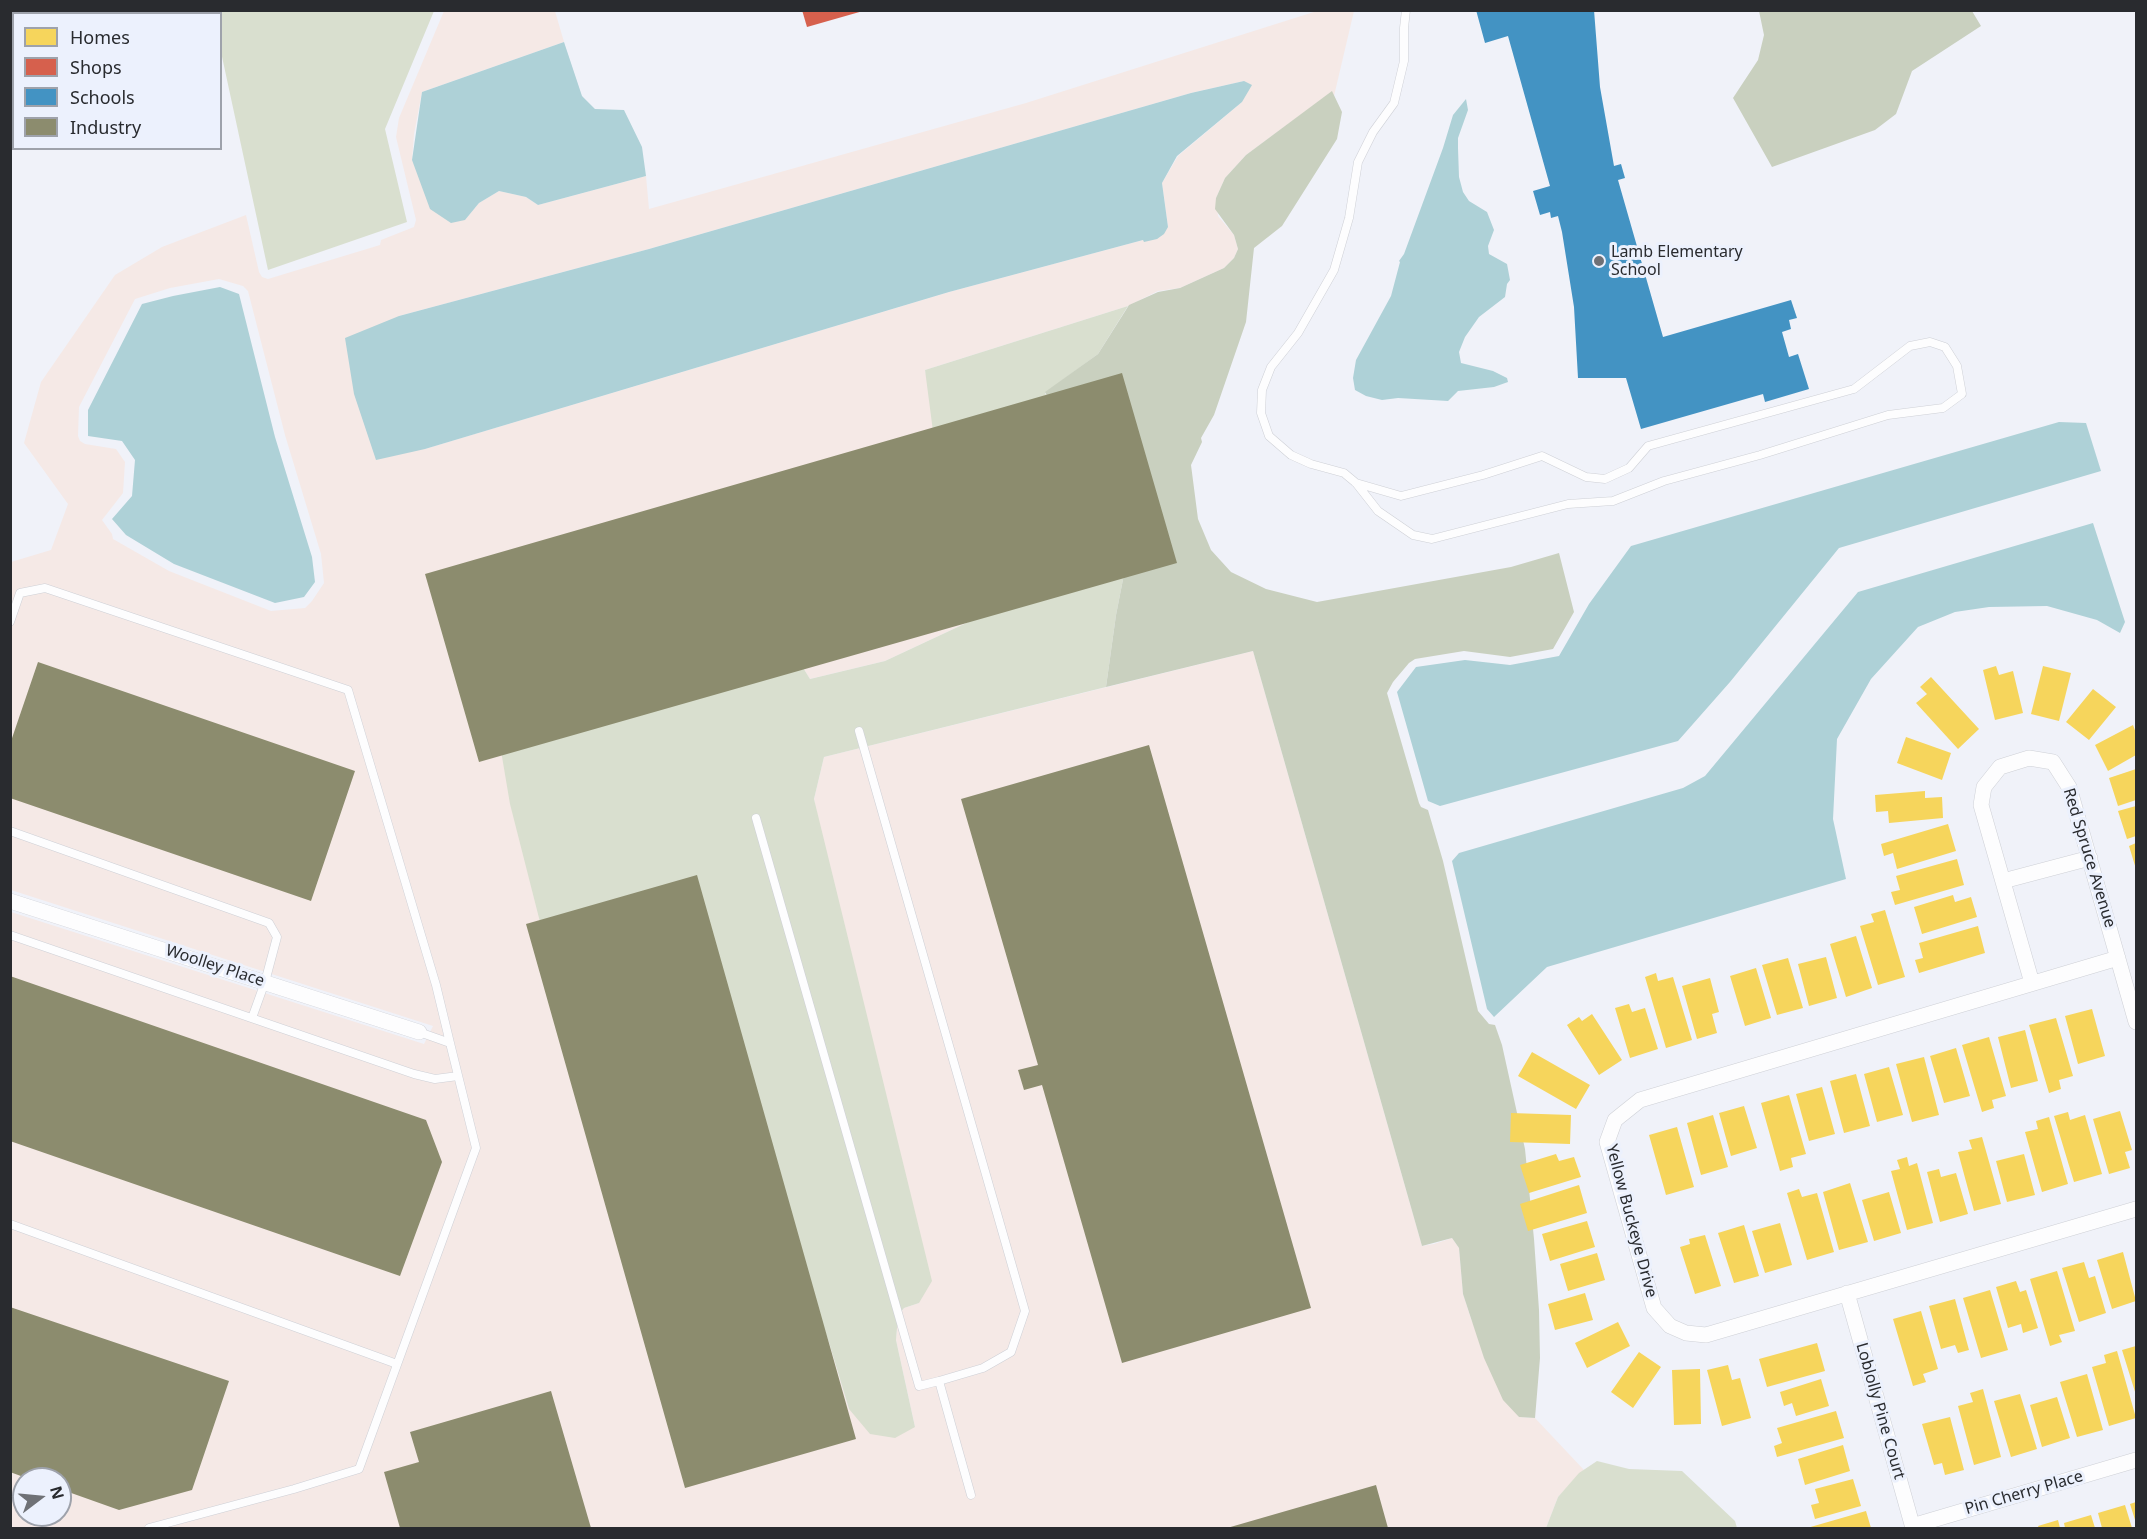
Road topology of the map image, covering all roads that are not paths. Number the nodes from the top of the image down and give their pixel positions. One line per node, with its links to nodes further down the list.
1 (1406, 10): 2 (lane)
2 (1356, 483): 2 (lane)
3 (10, 622): 17 (lane)
4 (859, 731): 23 (lane)
5 (756, 818): 23 (lane)
6 (10, 831): 12 (lane)
7 (2090, 858): 8 (street); 8 (street, Red Spruce Avenue); 11 (street, Red Spruce Avenue)
8 (2003, 881): 13 (street, Red Spruce Avenue)
9 (10, 901): 12 (street, Woolley Place)
10 (10, 935): 14 (lane)
11 (2118, 958): 13 (street, Yellow Buckeye Drive); 15 (street, Red Spruce Avenue)
12 (265, 982): 14 (lane); 16 (street, Woolley Place)
13 (2032, 984): 21 (street, Yellow Buckeye Drive)
14 (252, 1018): 18 (lane)
15 (2136, 1022)
16 (418, 1032): 17 (lane)
17 (450, 1042): 18 (lane)
18 (458, 1076): 22 (lane)
19 (2136, 1209): 21 (street, Yellow Buckeye Drive)
20 (10, 1224): 22 (lane)
21 (1847, 1293): 26 (street, Loblolly Pine Court)
22 (397, 1364): 27 (lane)
23 (939, 1381): 25 (lane)
24 (2136, 1460): 26 (street, Pin Cherry Place)
25 (971, 1494)
26 (1912, 1527)
27 (149, 1528)

